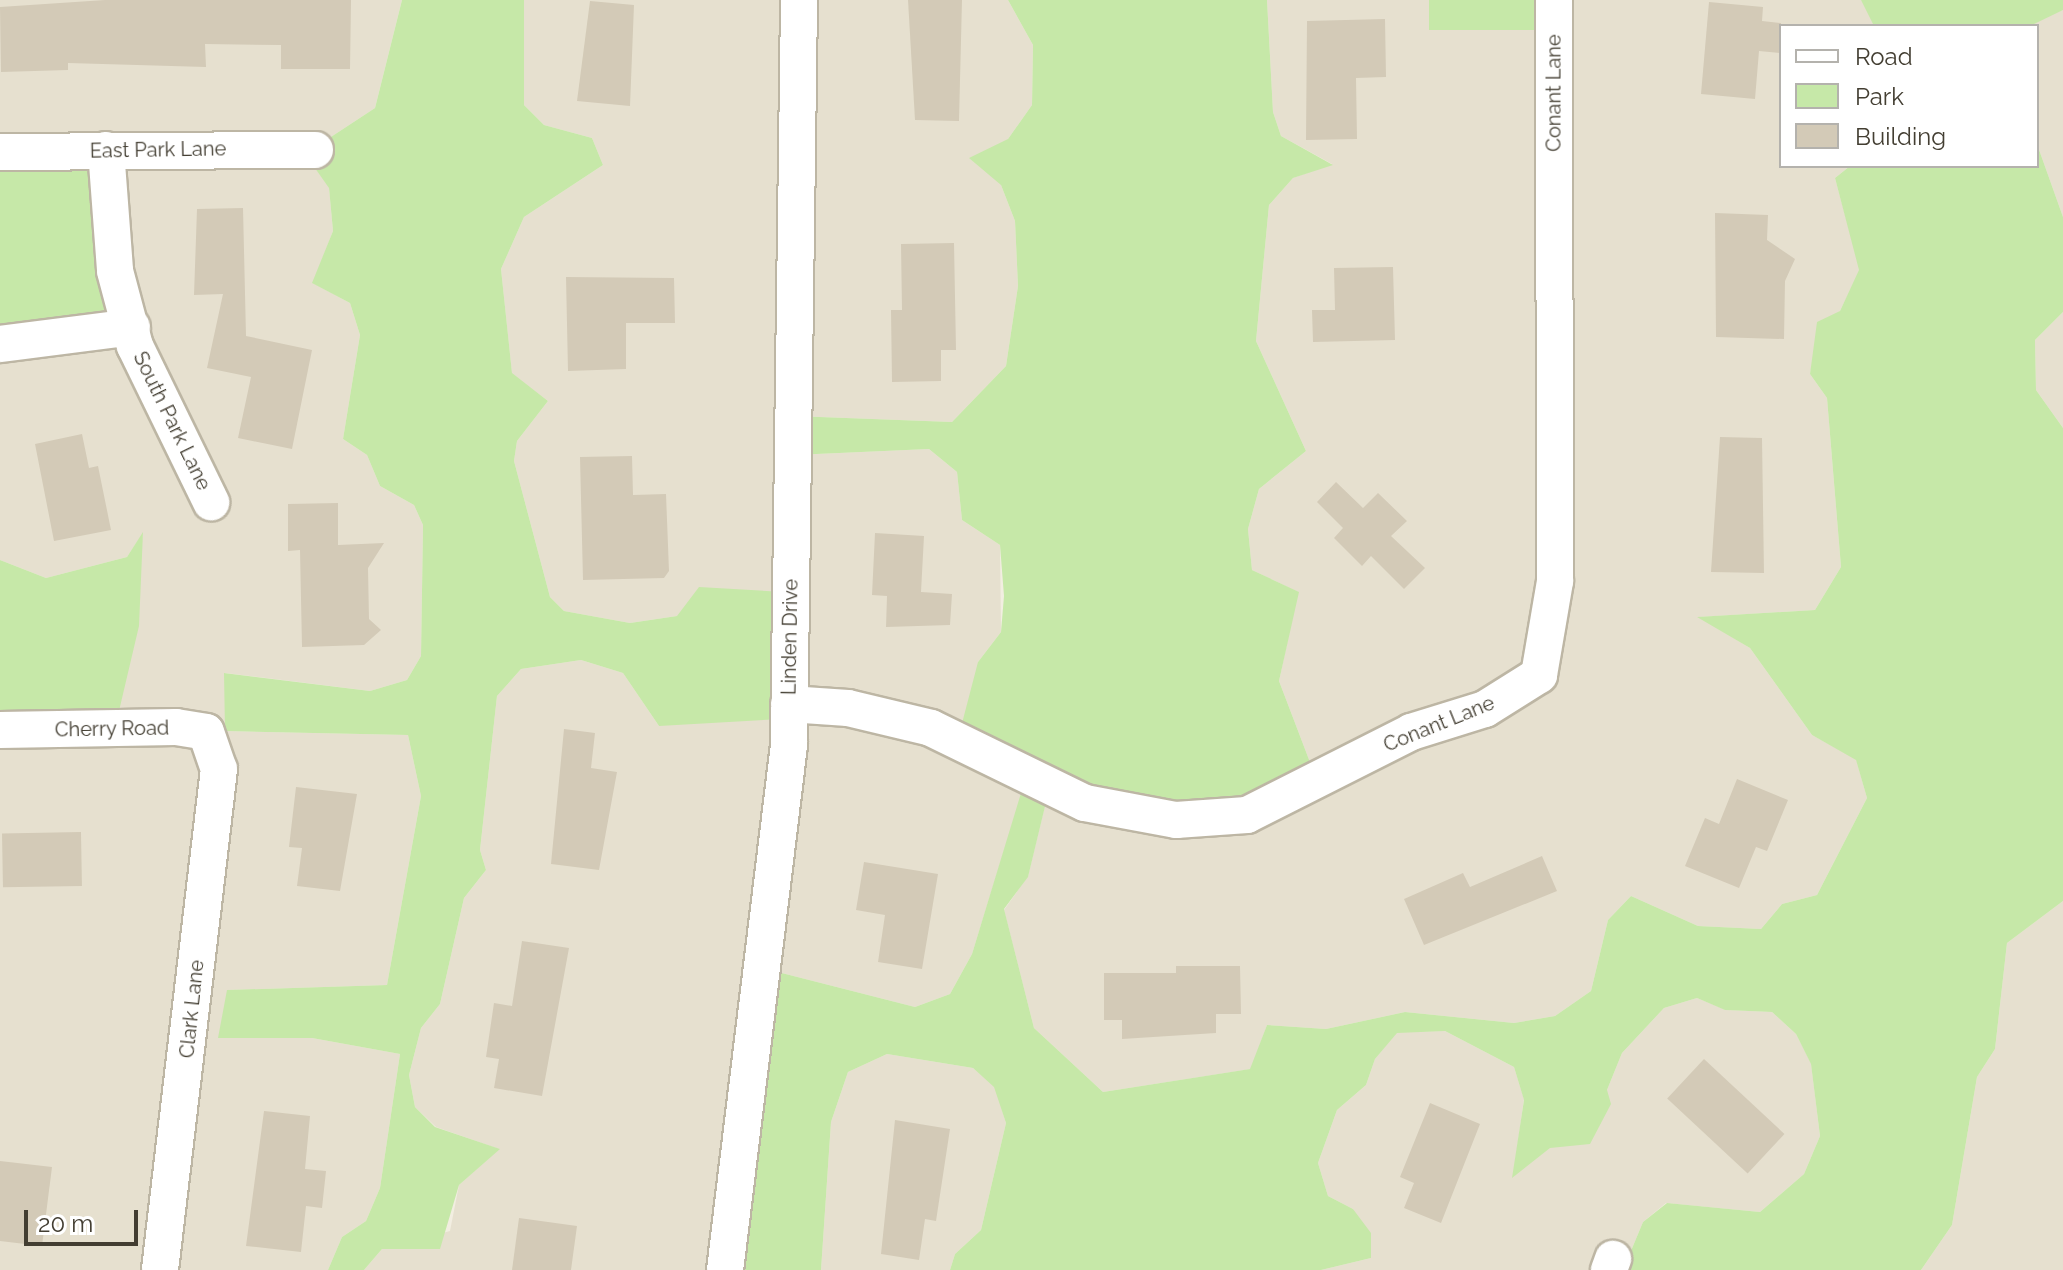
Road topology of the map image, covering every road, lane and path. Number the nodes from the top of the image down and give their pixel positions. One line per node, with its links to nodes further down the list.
1 (799, 0): 9 (street, Linden Drive)
2 (1554, 0): 9 (street, Conant Lane)
3 (106, 150): 4 (street, East Park Lane); 5 (street, East Park Lane); 6 (street, South Park Lane)
4 (315, 150)
5 (0, 152)
6 (132, 327): 7 (street); 8 (street, South Park Lane)
7 (0, 344)
8 (211, 502)
9 (789, 704): 13 (street, Linden Drive)
10 (0, 730): 11 (street, Cherry Road)
11 (211, 749): 12 (street, Clark Lane)
12 (160, 1270)
13 (725, 1270)

